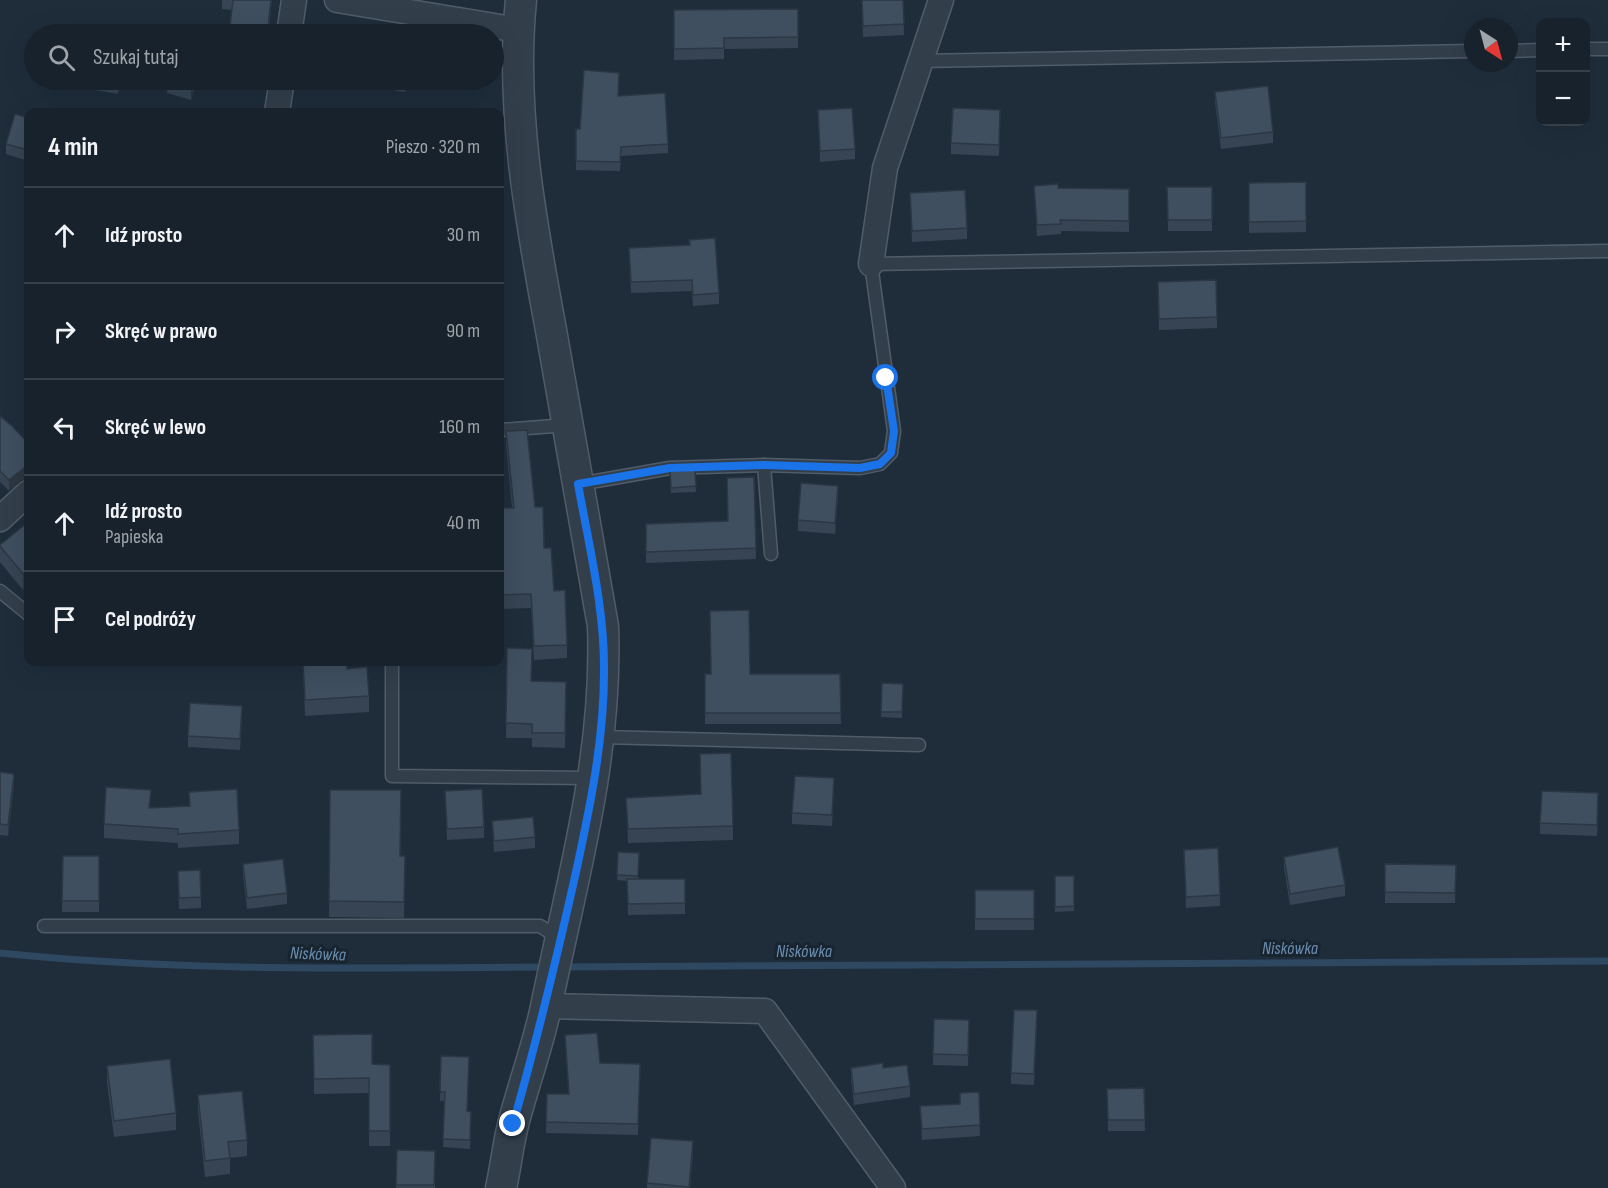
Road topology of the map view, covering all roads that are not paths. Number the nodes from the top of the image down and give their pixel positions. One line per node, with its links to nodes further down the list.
1 (294, 0): 5 (street)
2 (337, 0): 6 (street)
3 (521, 0): 8 (street)
4 (941, 0): 14 (street)
5 (290, 24)
6 (482, 24)
7 (504, 28): 8 (street)
8 (518, 30): 19 (street)
9 (1590, 49): 10 (lane)
10 (1608, 49)
11 (1536, 50): 13 (lane)
12 (1464, 51): 14 (lane)
13 (1518, 51)
14 (920, 62): 18 (street)
15 (280, 90): 16 (street)
16 (278, 108)
17 (1608, 251): 18 (lane)
18 (871, 264): 21 (lane)
19 (567, 425): 20 (lane); 22 (street)
20 (504, 430)
21 (764, 465): 22 (lane); 25 (lane)
22 (578, 484): 29 (street)
23 (24, 496): 24 (street)
24 (0, 519)
25 (771, 554)
26 (0, 591): 27 (lane)
27 (24, 611)
28 (392, 666): 31 (lane)
29 (600, 737): 30 (lane); 31 (street)
30 (919, 745)
31 (594, 778): 33 (street)
32 (44, 926): 33 (lane)
33 (560, 945): 34 (street)
34 (547, 1001): 35 (street); 36 (street)
35 (501, 1188)
36 (893, 1188)

